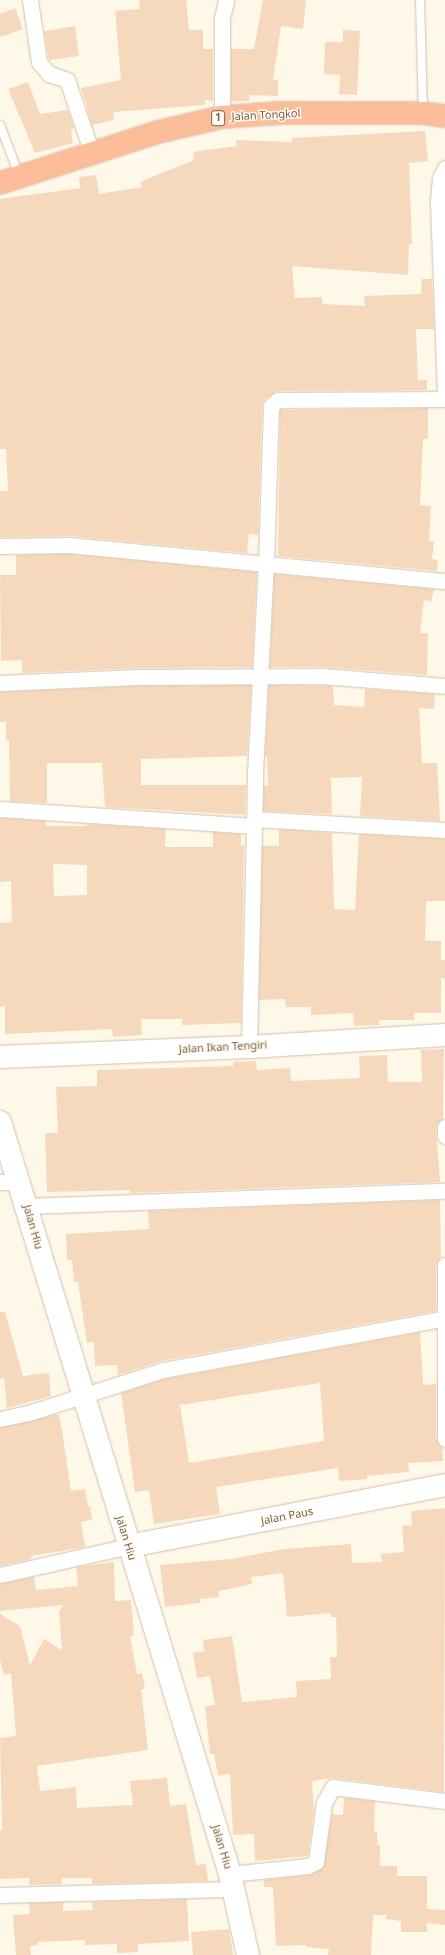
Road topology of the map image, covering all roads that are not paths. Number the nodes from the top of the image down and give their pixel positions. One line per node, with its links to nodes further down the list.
1 (30, 0): 8 (street)
2 (226, 0): 6 (street)
3 (420, 0): 4 (lane)
4 (423, 113): 5 (highway, Jalan Tongkol / 1); 6 (highway, Jalan Tongkol / 1)
5 (445, 116)
6 (222, 117): 8 (highway, Jalan Tongkol / 1)
7 (0, 125): 10 (lane)
8 (92, 153): 10 (highway, Jalan Tongkol / 1)
9 (445, 168): 11 (street)
10 (10, 179)
11 (445, 390)
12 (445, 399): 14 (street)
13 (0, 546): 14 (street)
14 (266, 564): 15 (street); 16 (street)
15 (445, 581)
16 (259, 678): 17 (street); 18 (street); 20 (street)
17 (0, 683)
18 (445, 686)
19 (0, 809): 20 (street)
20 (254, 822): 21 (street); 23 (street)
21 (445, 830)
22 (445, 1035): 23 (street, Jalan Ikan Tengiri)
23 (249, 1047): 24 (street, Jalan Ikan Tengiri)
24 (0, 1057)
25 (0, 1122): 28 (street, Jalan Hiu)
26 (445, 1127): 27 (street)
27 (445, 1136)
28 (10, 1182): 30 (street, Jalan Hiu)
29 (445, 1191): 30 (street)
30 (27, 1206): 33 (street, Jalan Hiu)
31 (445, 1265): 32 (street)
32 (445, 1318): 33 (street); 35 (street)
33 (83, 1396): 34 (street); 37 (street, Jalan Hiu)
34 (0, 1419)
35 (445, 1439)
36 (445, 1485): 37 (street, Jalan Paus)
37 (129, 1546): 38 (street); 40 (street, Jalan Hiu)
38 (0, 1575)
39 (445, 1801): 40 (street)
40 (232, 1882): 41 (street); 42 (street, Jalan Hiu)
41 (0, 1895)
42 (248, 1955)

